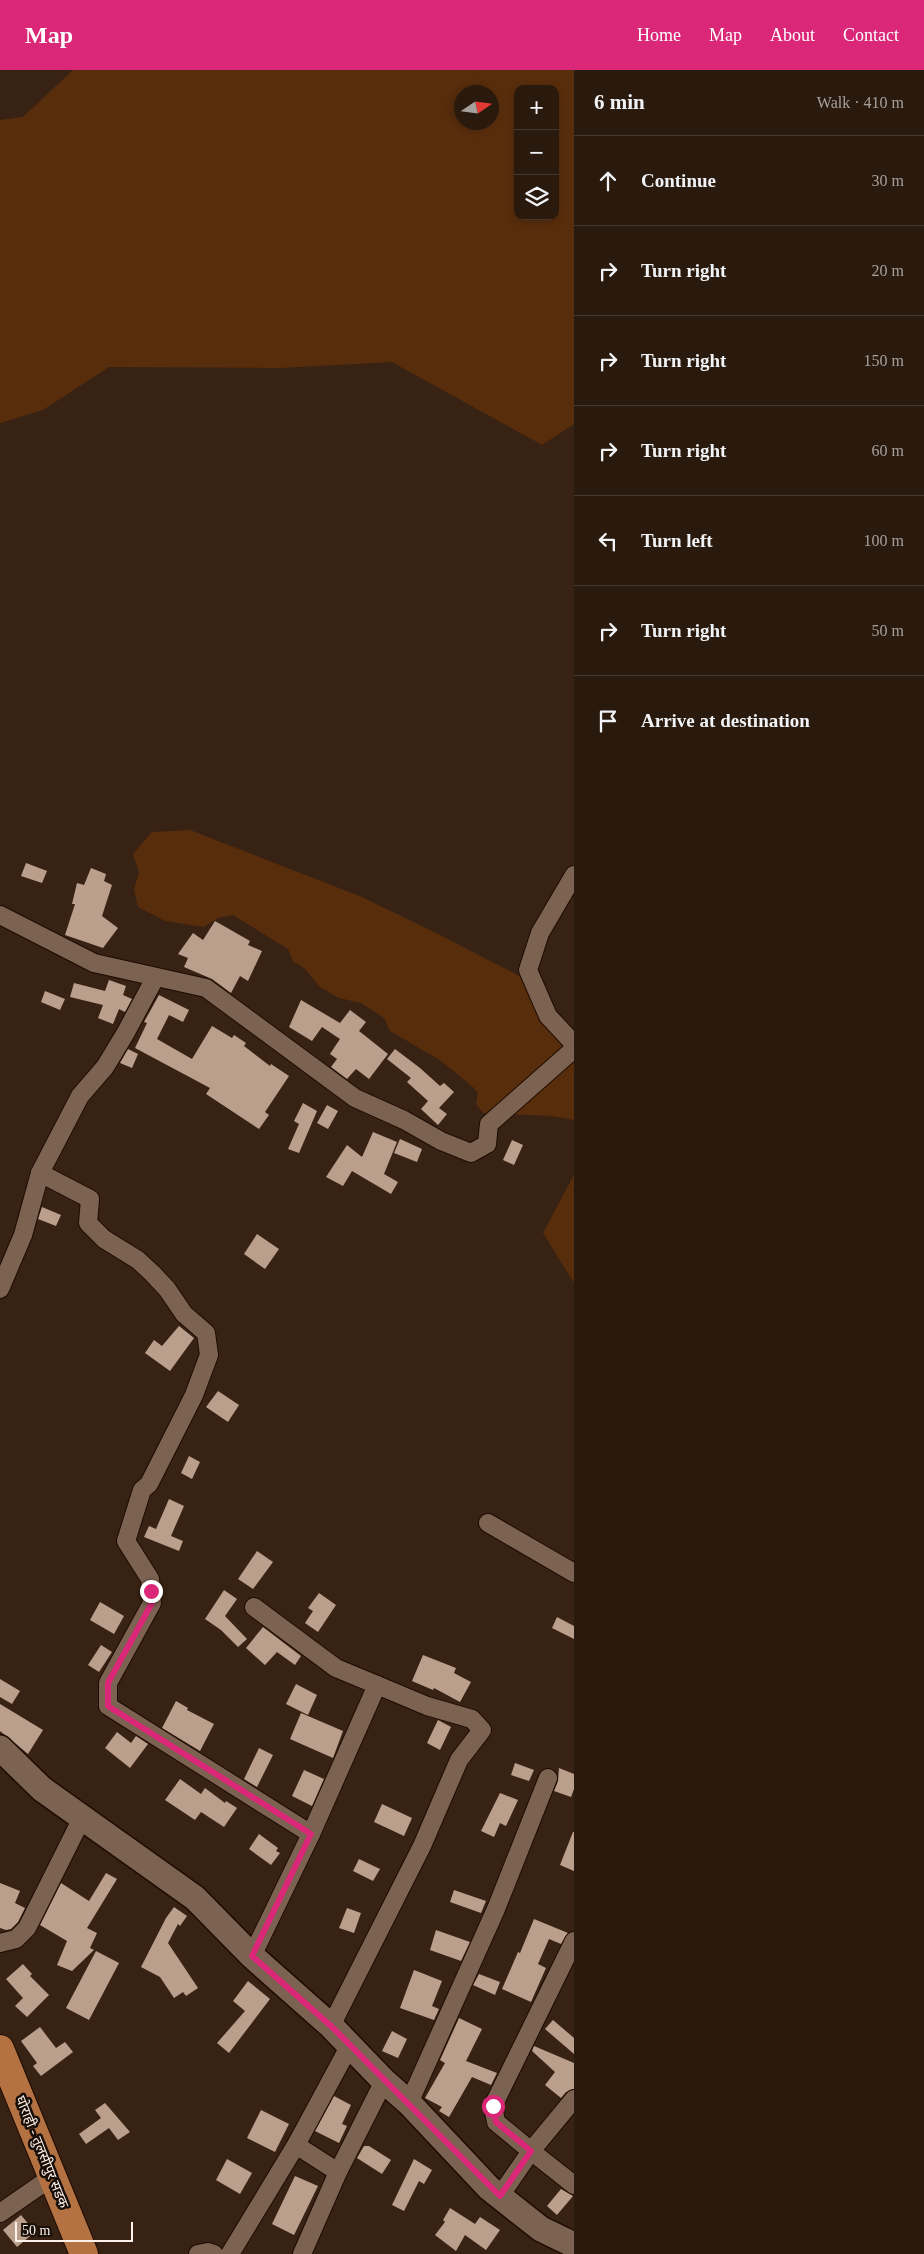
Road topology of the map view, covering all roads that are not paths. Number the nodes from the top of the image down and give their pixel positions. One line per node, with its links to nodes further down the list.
1 (574, 875): 4 (street)
2 (0, 915): 3 (street)
3 (155, 978): 5 (street); 6 (street)
4 (574, 1044)
5 (574, 1049)
6 (40, 1173): 7 (street); 15 (street)
7 (0, 1289)
8 (488, 1523): 9 (street)
9 (574, 1573)
10 (254, 1607): 11 (street)
11 (377, 1685): 15 (street); 19 (street)
12 (0, 1748): 14 (street)
13 (548, 1778): 24 (street)
14 (82, 1818): 17 (street); 18 (street)
15 (311, 1834): 18 (street)
16 (574, 1941): 26 (street)
17 (0, 1943)
18 (252, 1956): 19 (street)
19 (331, 2026): 20 (street)
20 (350, 2045): 22 (street); 25 (street)
21 (0, 2049): 28 (main road, घोराही - तुलसीपुर सडक)
22 (384, 2081): 24 (street); 27 (street)
23 (574, 2099): 26 (street)
24 (409, 2103): 30 (street)
25 (296, 2145): 27 (street); 36 (street)
26 (531, 2151): 29 (street); 30 (street)
27 (338, 2172): 37 (street)
28 (52, 2177): 31 (street); 33 (main road, घोराही - तुलसीपुर सडक)
29 (574, 2185)
30 (500, 2196): 32 (street)
31 (0, 2213)
32 (574, 2245)
33 (84, 2254)
34 (198, 2254): 35 (street)
35 (214, 2254)
36 (230, 2254)
37 (302, 2254)

